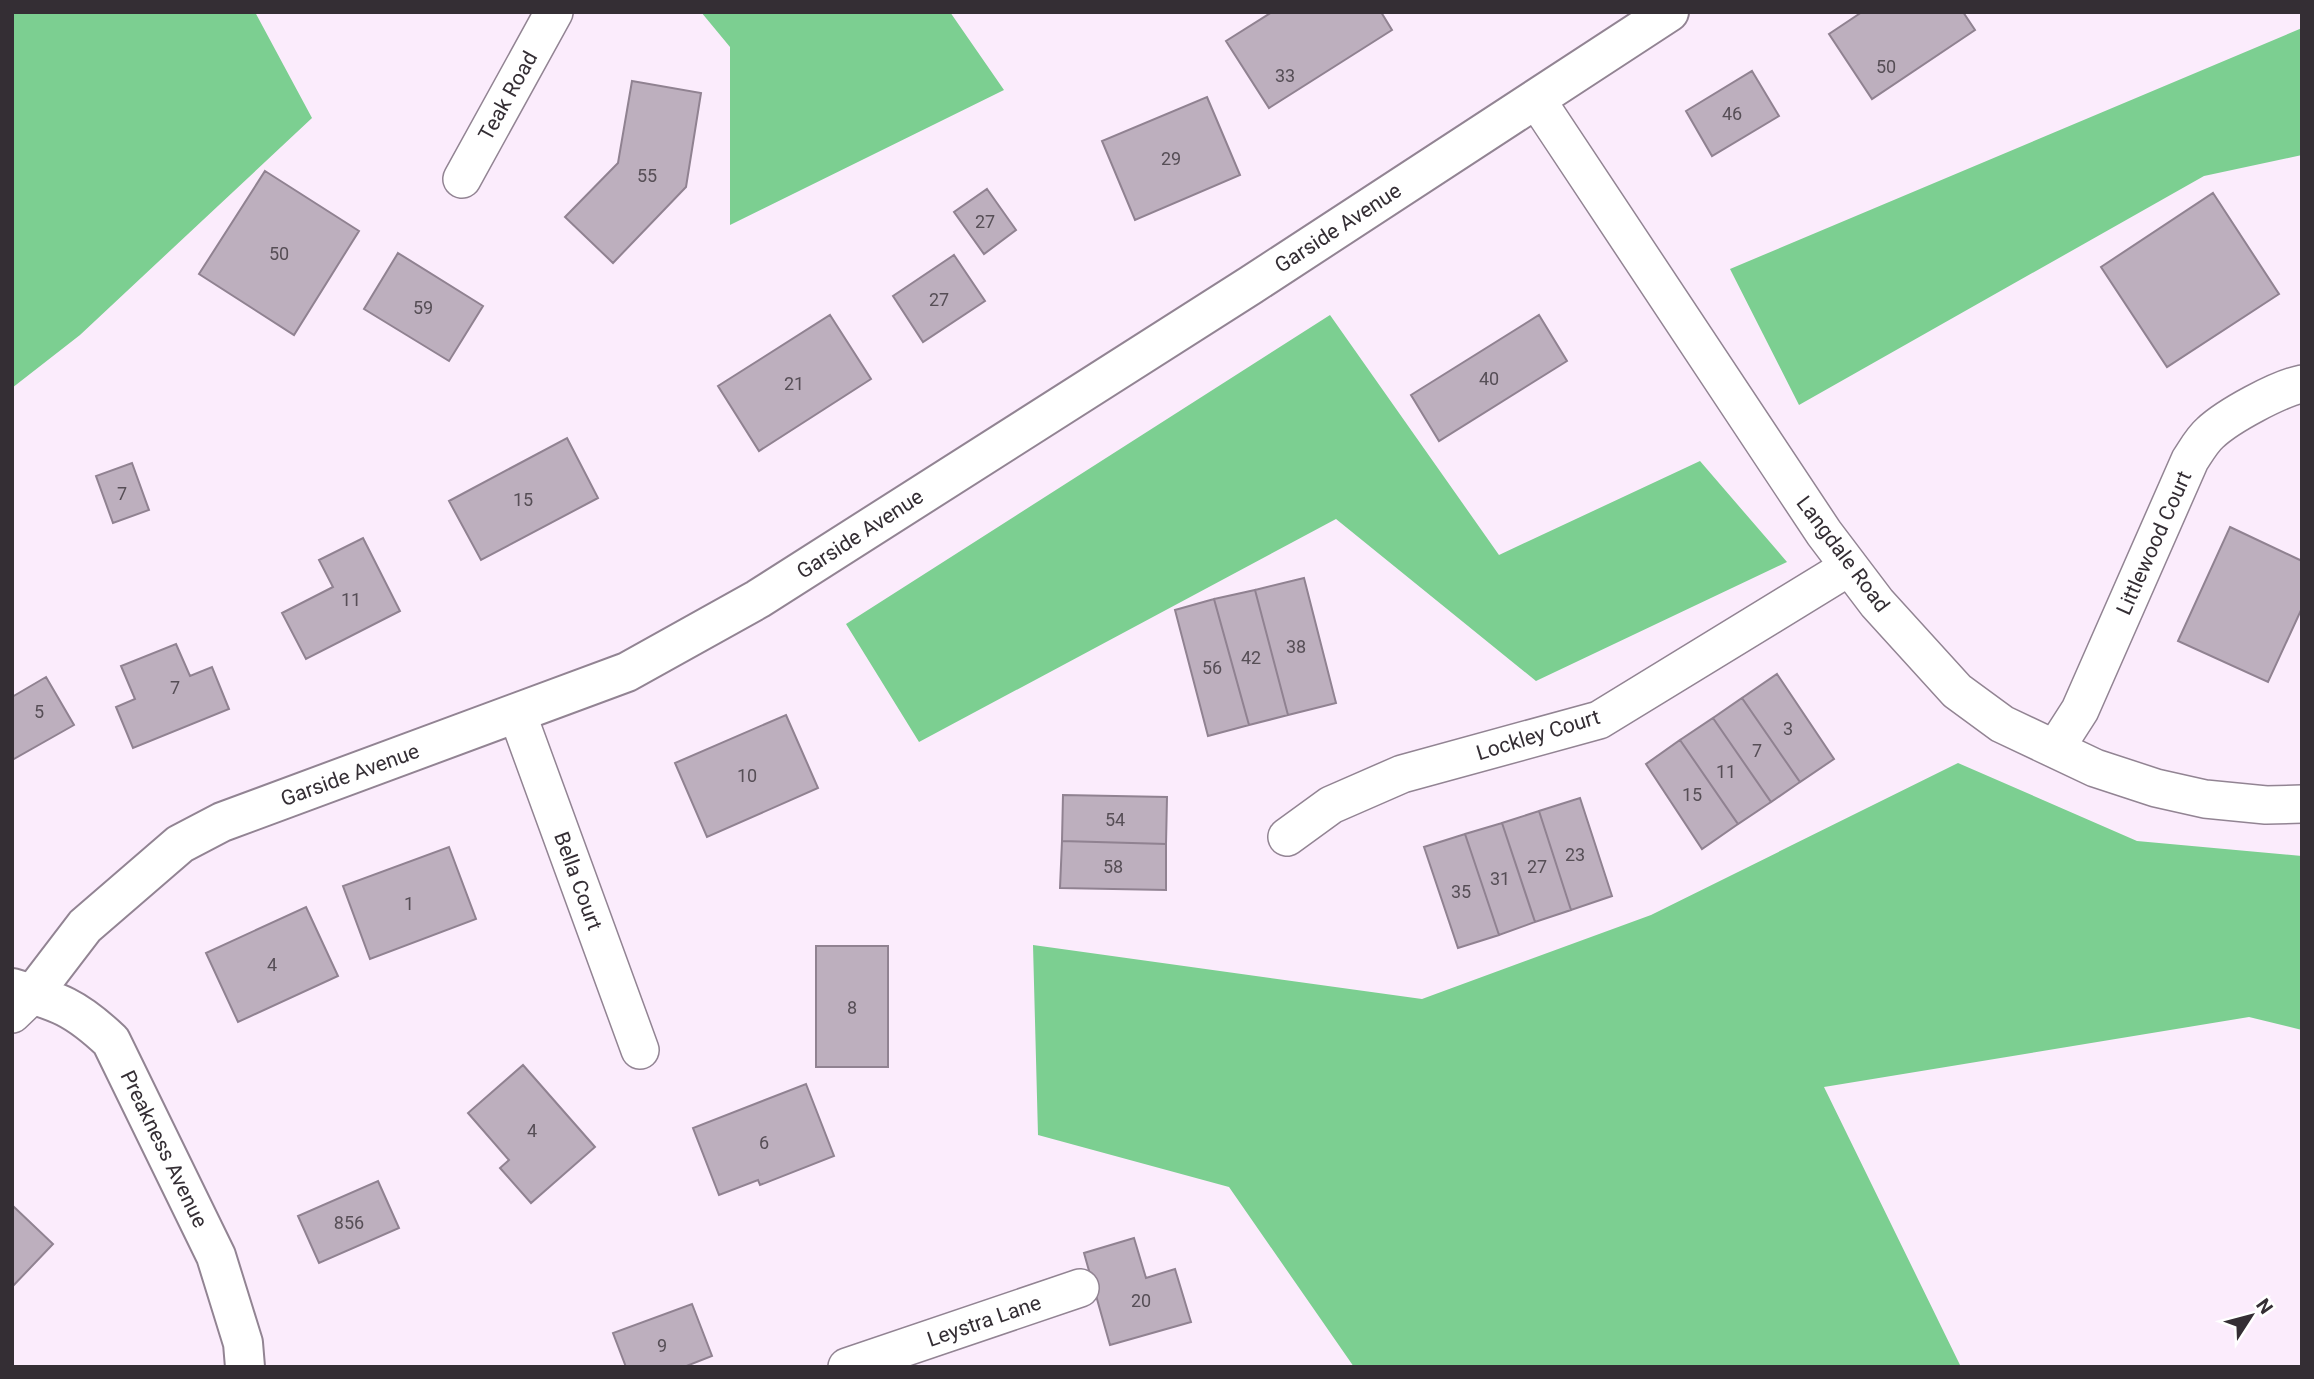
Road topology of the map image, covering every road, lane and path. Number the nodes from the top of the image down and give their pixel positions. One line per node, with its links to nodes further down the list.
1 (554, 12): 4 (street, Teak Road)
2 (1669, 12): 3 (street, Garside Avenue)
3 (1536, 99): 6 (street, Langdale Road); 7 (street, Garside Avenue)
4 (462, 179)
5 (2302, 384): 8 (street, Littlewood Court)
6 (1850, 567): 8 (street, Langdale Road); 10 (street, Lockley Court)
7 (517, 713): 11 (street, Garside Avenue); 12 (street, Bella Court)
8 (2055, 749): 9 (street, Langdale Road)
9 (2302, 804)
10 (1287, 837)
11 (19, 999): 14 (street, Preakness Avenue)
12 (640, 1050)
13 (1080, 1288): 15 (street, Leystra Lane)
14 (245, 1367)
15 (847, 1367)

